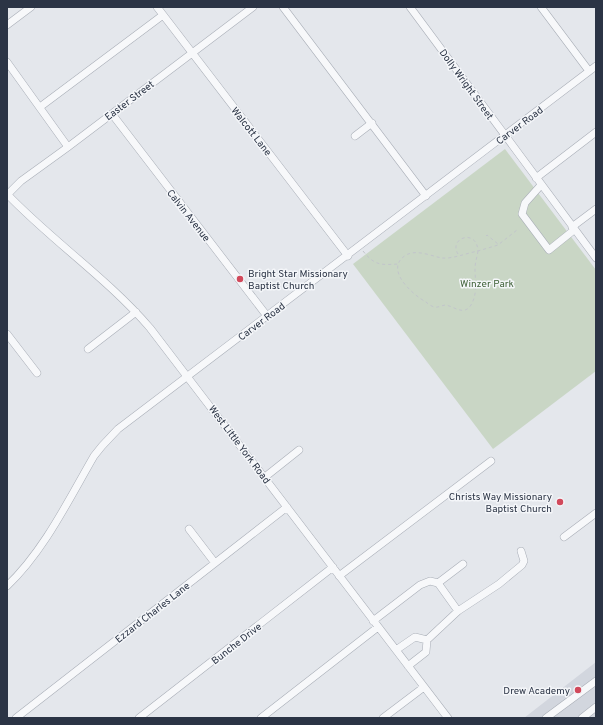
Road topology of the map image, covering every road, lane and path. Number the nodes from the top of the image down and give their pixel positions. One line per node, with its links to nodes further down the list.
1 (31, 7): 8 (street)
2 (157, 7): 7 (street, Walcott Lane)
3 (253, 7): 9 (street, Easter Street)
4 (283, 7): 15 (street)
5 (410, 7): 18 (street, Dolly Wright Street)
6 (542, 7): 12 (street)
7 (163, 15): 9 (street, Walcott Lane); 13 (street)
8 (7, 25)
9 (191, 52): 14 (street, Easter Street); 32 (street, Walcott Lane)
10 (7, 62): 13 (street)
11 (596, 66): 12 (street, Carver Road)
12 (589, 71): 18 (street, Carver Road)
13 (40, 107): 19 (street)
14 (112, 114): 19 (street, Easter Street); 36 (street, Calvin Avenue)
15 (372, 123): 17 (street); 23 (street)
16 (596, 132): 20 (street)
17 (356, 136)
18 (504, 136): 20 (street, Dolly Wright Street); 23 (street, Carver Road)
19 (68, 147): 22 (street, Easter Street)
20 (536, 178): 21 (street, Dolly Wright Street)
21 (541, 185): 25 (street, Dolly Wright Street); 25 (street)
22 (7, 195): 35 (street, West Little York Road)
23 (426, 196): 29 (street, Carver Road)
24 (596, 209): 25 (street)
25 (573, 228): 33 (street, Dolly Wright Street)
26 (517, 230): 28 (path)
27 (486, 236): 28 (path)
28 (498, 244): 30 (path)
29 (359, 247): 32 (street, Carver Road); 34 (path)
30 (478, 251): 31 (path); 31 (path); 34 (path)
31 (459, 255): 34 (path)
32 (348, 256): 36 (street, Carver Road)
33 (596, 258)
34 (399, 264)
35 (136, 312): 38 (street); 40 (street, West Little York Road)
36 (267, 316): 40 (street, Carver Road)
37 (7, 334): 39 (street)
38 (88, 349)
39 (36, 373)
40 (188, 375): 43 (street, West Little York Road); 54 (street, Carver Road)
41 (299, 450): 43 (street)
42 (491, 461): 52 (street)
43 (264, 477): 44 (street, West Little York Road)
44 (287, 507): 49 (street, Ezzard Charles Lane); 51 (street, West Little York Road)
45 (596, 513): 47 (street)
46 (189, 529): 49 (street)
47 (564, 538)
48 (520, 551): 55 (street)
49 (215, 563): 63 (street, Ezzard Charles Lane)
50 (463, 564): 53 (street)
51 (333, 567): 52 (street, West Little York Road); 64 (street, Bunche Drive)
52 (339, 576): 56 (street, West Little York Road)
53 (438, 583): 55 (street); 56 (street)
54 (7, 586)
55 (458, 612): 57 (street)
56 (376, 624): 58 (street, West Little York Road); 65 (street)
57 (427, 640): 58 (street); 59 (street)
58 (396, 650): 59 (street, West Little York Road)
59 (408, 666): 61 (street, West Little York Road)
60 (596, 681): 68 (street)
61 (424, 687): 66 (street); 67 (street, West Little York Road)
62 (596, 707): 69 (street)
63 (16, 718)
64 (139, 718)
65 (261, 718)
66 (383, 718)
67 (448, 718)
68 (546, 718)
69 (582, 718)

